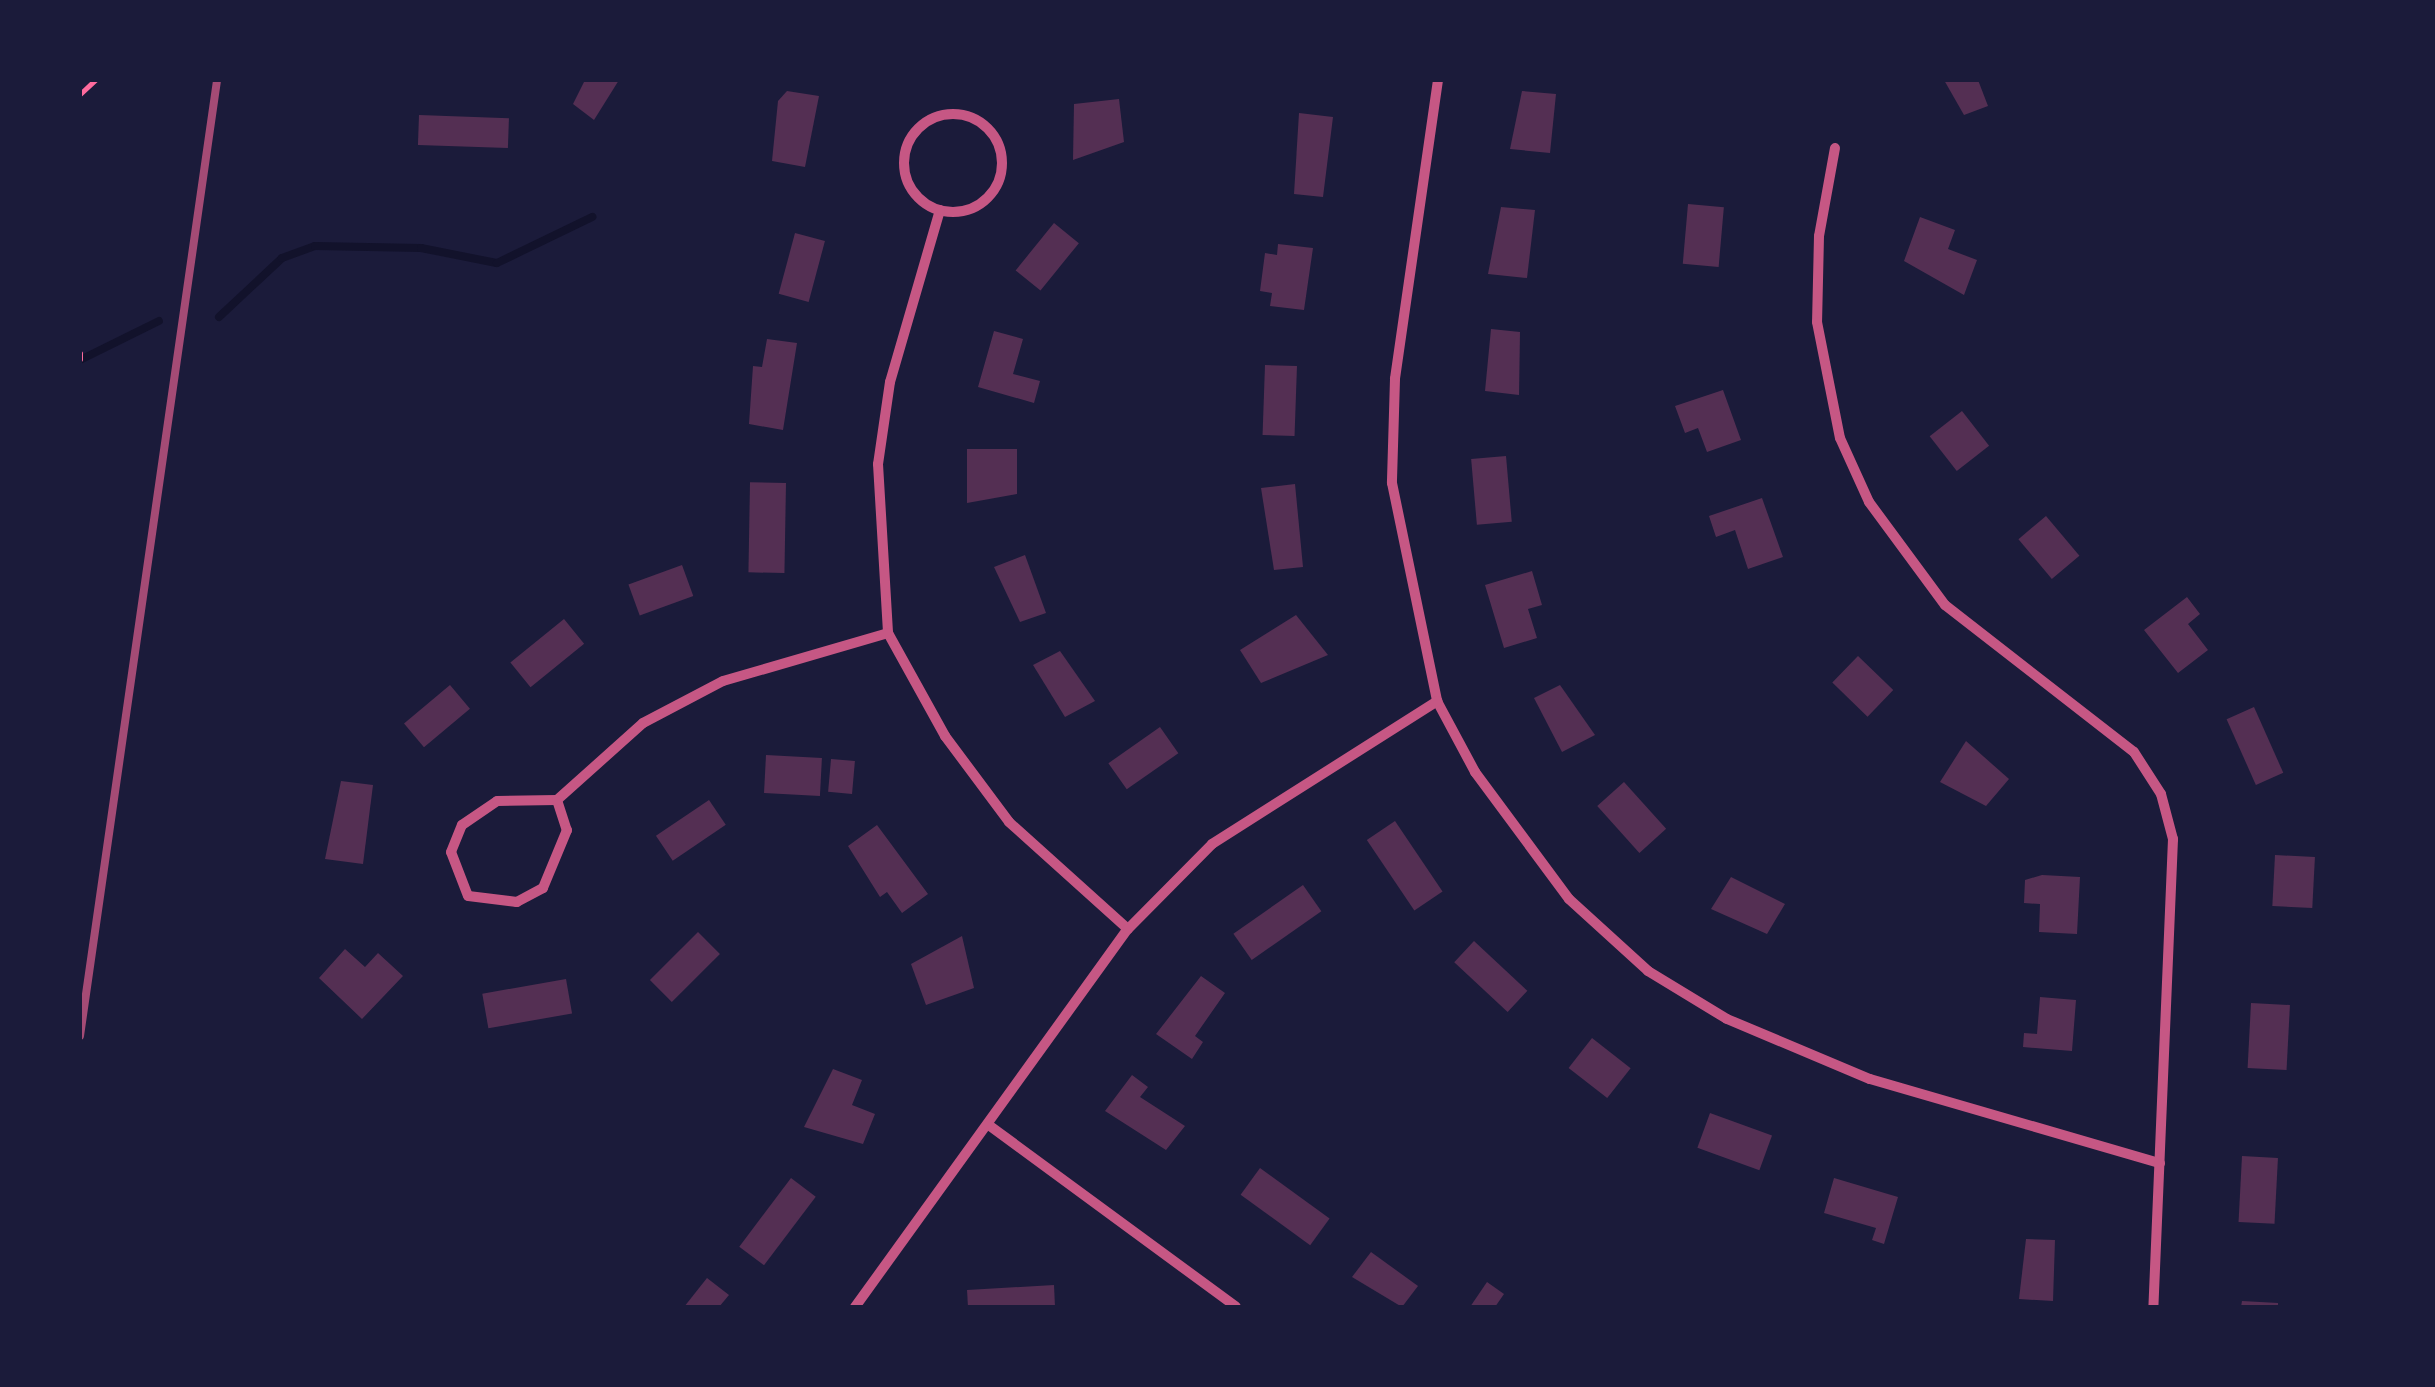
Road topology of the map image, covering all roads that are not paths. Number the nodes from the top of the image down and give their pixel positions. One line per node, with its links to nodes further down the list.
1 (1438, 80): 5 (street)
2 (1834, 148): 9 (street)
3 (940, 210): 3 (street); 4 (street)
4 (888, 633): 6 (street); 7 (street)
5 (1436, 701): 7 (street); 9 (street)
6 (557, 800): 6 (street)
7 (1128, 928): 8 (street)
8 (990, 1126): 10 (street); 11 (street)
9 (2160, 1163): 12 (street)
10 (855, 1307)
11 (1236, 1307)
12 (2153, 1307)

